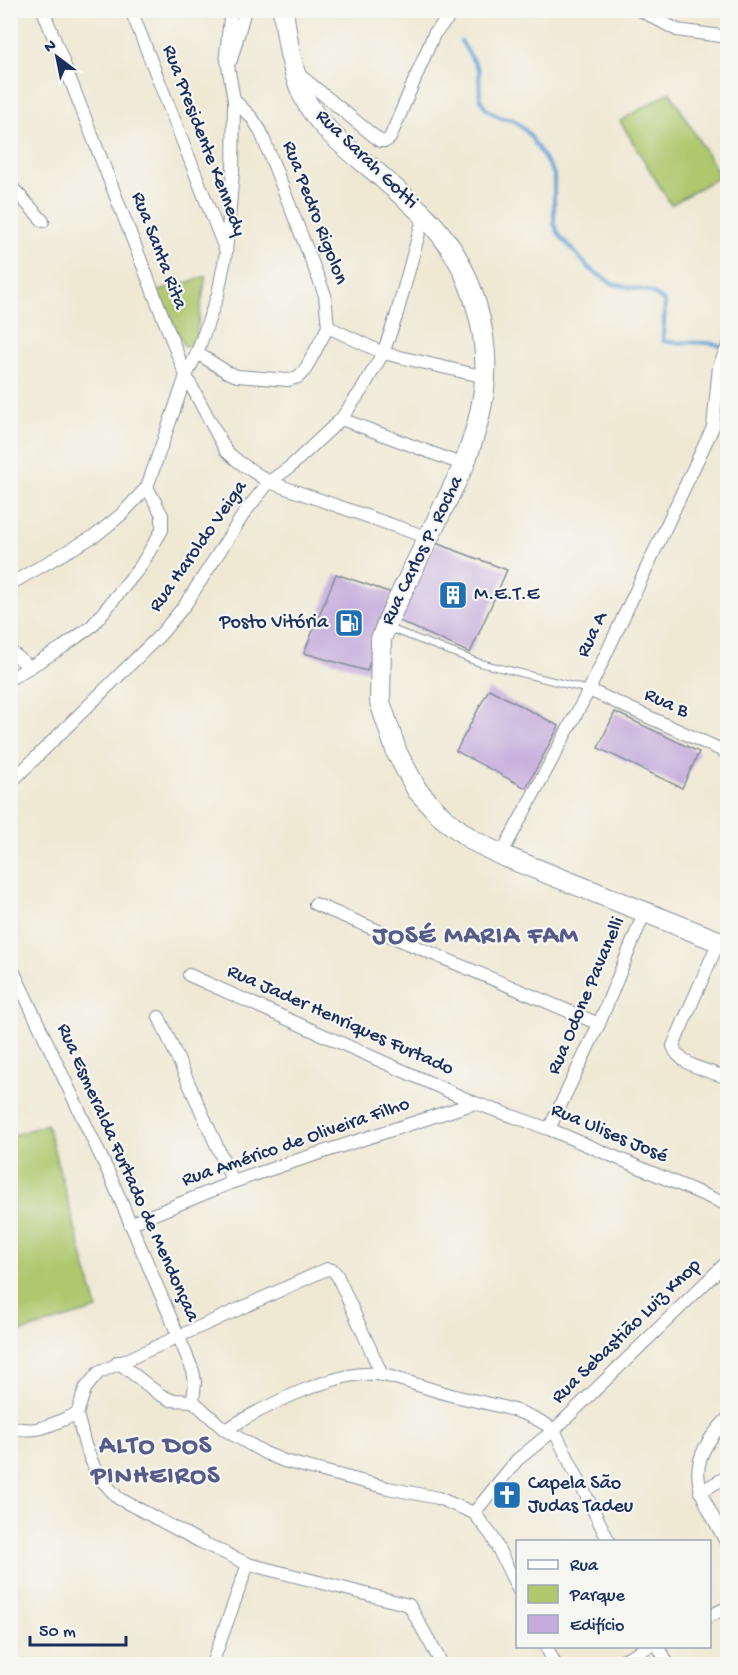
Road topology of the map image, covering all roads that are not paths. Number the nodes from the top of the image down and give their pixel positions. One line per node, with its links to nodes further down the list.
1 (43, 10): 20 (street, Rua Santa Rita)
2 (131, 10): 15 (street, Rua Presidente Kennedy)
3 (231, 10): 9 (street)
4 (245, 10): 9 (street)
5 (284, 10): 10 (main road, Rua Sarah Gotti)
6 (455, 10): 10 (street, Rua Sarah Gotti)
7 (640, 10): 8 (street)
8 (728, 37)
9 (228, 70): 11 (street)
10 (295, 71): 13 (main road, Rua Sarah Gotti)
11 (234, 100): 15 (street); 16 (street, Rua Pedro Rigolon)
12 (10, 185): 14 (street)
13 (424, 215): 19 (street, Rua Haroldo Veiga); 21 (main road, Rua Carlos P. Rocha)
14 (43, 220)
15 (226, 253): 18 (street)
16 (328, 327): 18 (street); 19 (street)
17 (728, 346): 32 (street, Rua A)
18 (197, 353): 20 (street)
19 (383, 353): 21 (street); 22 (street, Rua Haroldo Veiga)
20 (186, 376): 24 (street, Rua Santa Rita); 25 (street)
21 (485, 377): 23 (main road, Rua Carlos P. Rocha)
22 (341, 419): 23 (street); 24 (street, Rua Haroldo Veiga)
23 (464, 465): 26 (main road, Rua Carlos P. Rocha)
24 (269, 482): 26 (street, Rua Santa Rita); 34 (street, Rua Haroldo Veiga)
25 (147, 487): 27 (street); 30 (street)
26 (429, 538): 28 (main road, Rua Carlos P. Rocha)
27 (10, 584)
28 (386, 626): 32 (lane); 35 (main road, Rua Carlos P. Rocha)
29 (10, 651): 30 (street)
30 (30, 667): 31 (street)
31 (10, 679)
32 (589, 690): 33 (street, Rua B); 35 (street, Rua A)
33 (728, 753)
34 (10, 783)
35 (501, 855): 37 (main road, Rua Carlos P. Rocha)
36 (315, 903): 42 (street)
37 (645, 912): 38 (main road, Rua Carlos P. Rocha); 42 (street, Rua Odone Pavanelli)
38 (723, 943): 43 (street)
39 (10, 964): 48 (street, Rua Esmeralda Furtado de Mendonçaa)
40 (189, 975): 44 (street, Rua Jader Henriques Furtado)
41 (159, 1017): 46 (street)
42 (599, 1024): 45 (street, Rua Odone Pavanelli)
43 (728, 1078)
44 (475, 1102): 45 (street, Rua Ulises José); 46 (street, Rua Américo de Oliveira Filho)
45 (549, 1129): 47 (street, Rua Ulises José)
46 (233, 1182): 48 (street, Rua Américo de Oliveira Filho)
47 (728, 1205)
48 (130, 1224): 50 (street, Rua Esmeralda Furtado de Mendonçaa)
49 (727, 1262): 58 (street, Rua Sebastião Luiz Knop)
50 (178, 1335): 51 (street); 52 (street); 53 (street, Rua Esmeralda Furtado de Mendonçaa)
51 (118, 1362): 53 (street); 54 (street)
52 (382, 1375): 57 (street); 58 (street)
53 (193, 1401): 57 (street)
54 (77, 1414): 56 (street); 64 (street)
55 (728, 1418): 60 (street)
56 (10, 1426)
57 (225, 1430): 61 (street)
58 (554, 1430): 61 (street, Rua Sebastião Luiz Knop); 62 (street)
59 (728, 1476): 60 (street)
60 (700, 1492): 63 (street)
61 (474, 1513): 65 (street)
62 (608, 1540)
63 (728, 1546)
64 (248, 1564): 71 (street); 72 (street)
65 (516, 1585)
66 (728, 1607): 67 (street)
67 (711, 1616)
68 (546, 1648): 73 (street)
69 (648, 1648): 74 (street)
70 (659, 1648): 75 (street)
71 (212, 1665)
72 (442, 1665)
73 (555, 1665)
74 (615, 1665)
75 (668, 1665)

